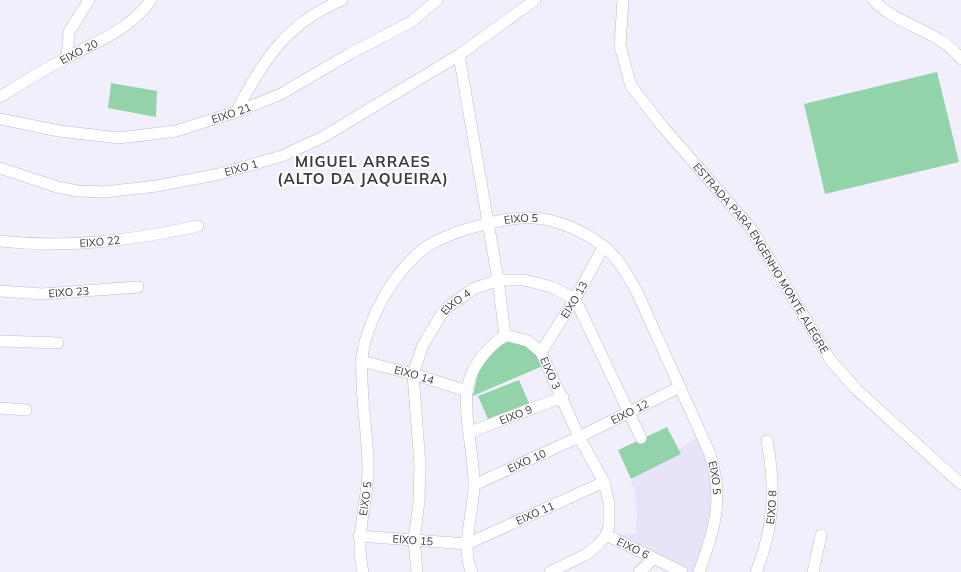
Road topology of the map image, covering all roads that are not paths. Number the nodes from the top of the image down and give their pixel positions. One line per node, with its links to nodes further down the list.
1 (89, 0): 9 (street)
2 (151, 0): 9 (street, EIXO 20)
3 (342, 0): 12 (street)
4 (437, 0): 12 (street, EIXO 21)
5 (535, 0): 8 (street, EIXO 1)
6 (623, 0): 40 (street, ESTRADA PARA ENGENHO MONTE ALEGRE)
7 (873, 0): 10 (street)
8 (459, 55): 14 (street, EIXO 1); 15 (street)
9 (67, 58): 11 (street, EIXO 20)
10 (961, 59)
11 (0, 97)
12 (236, 112): 13 (street, EIXO 21)
13 (0, 119)
14 (0, 168)
15 (488, 223): 18 (street, EIXO 5); 19 (street); 27 (street, EIXO 5)
16 (198, 226): 17 (street, EIXO 22)
17 (0, 242)
18 (604, 246): 22 (street, EIXO 13); 29 (street, EIXO 5)
19 (498, 280): 22 (street, EIXO 4); 23 (street); 28 (street, EIXO 4)
20 (138, 287): 21 (street, EIXO 23)
21 (0, 291)
22 (575, 299): 26 (street, EIXO 13); 34 (street)
23 (505, 335): 26 (street, EIXO 3); 30 (street)
24 (0, 341): 25 (street)
25 (58, 343)
26 (541, 352): 31 (street, EIXO 3)
27 (362, 361): 28 (street, EIXO 14); 44 (street, EIXO 5)
28 (413, 374): 30 (street, EIXO 14); 45 (street, EIXO 4)
29 (680, 387): 34 (street, EIXO 12); 54 (street, EIXO 5)
30 (467, 391): 35 (street)
31 (563, 397): 35 (street, EIXO 9); 36 (street, EIXO 3)
32 (0, 408): 33 (street)
33 (26, 410)
34 (629, 413): 36 (street, EIXO 12); 37 (street)
35 (470, 432): 41 (street)
36 (579, 437): 39 (street, EIXO 3); 41 (street, EIXO 10)
37 (641, 438)
38 (767, 441): 55 (street, EIXO 8)
39 (604, 482): 42 (street, EIXO 3); 46 (street, EIXO 11)
40 (961, 484)
41 (474, 485): 46 (street)
42 (606, 535): 47 (street, EIXO 6); 51 (street)
43 (821, 535): 56 (street)
44 (359, 536): 45 (street, EIXO 15); 48 (street, EIXO 5)
45 (414, 540): 46 (street, EIXO 15); 49 (street, EIXO 4)
46 (467, 544): 50 (street)
47 (653, 560): 52 (street); 53 (street, EIXO 6)
48 (363, 572)
49 (417, 572)
50 (472, 572)
51 (550, 572)
52 (640, 572)
53 (682, 572)
54 (699, 572)
55 (756, 572)
56 (813, 572)

